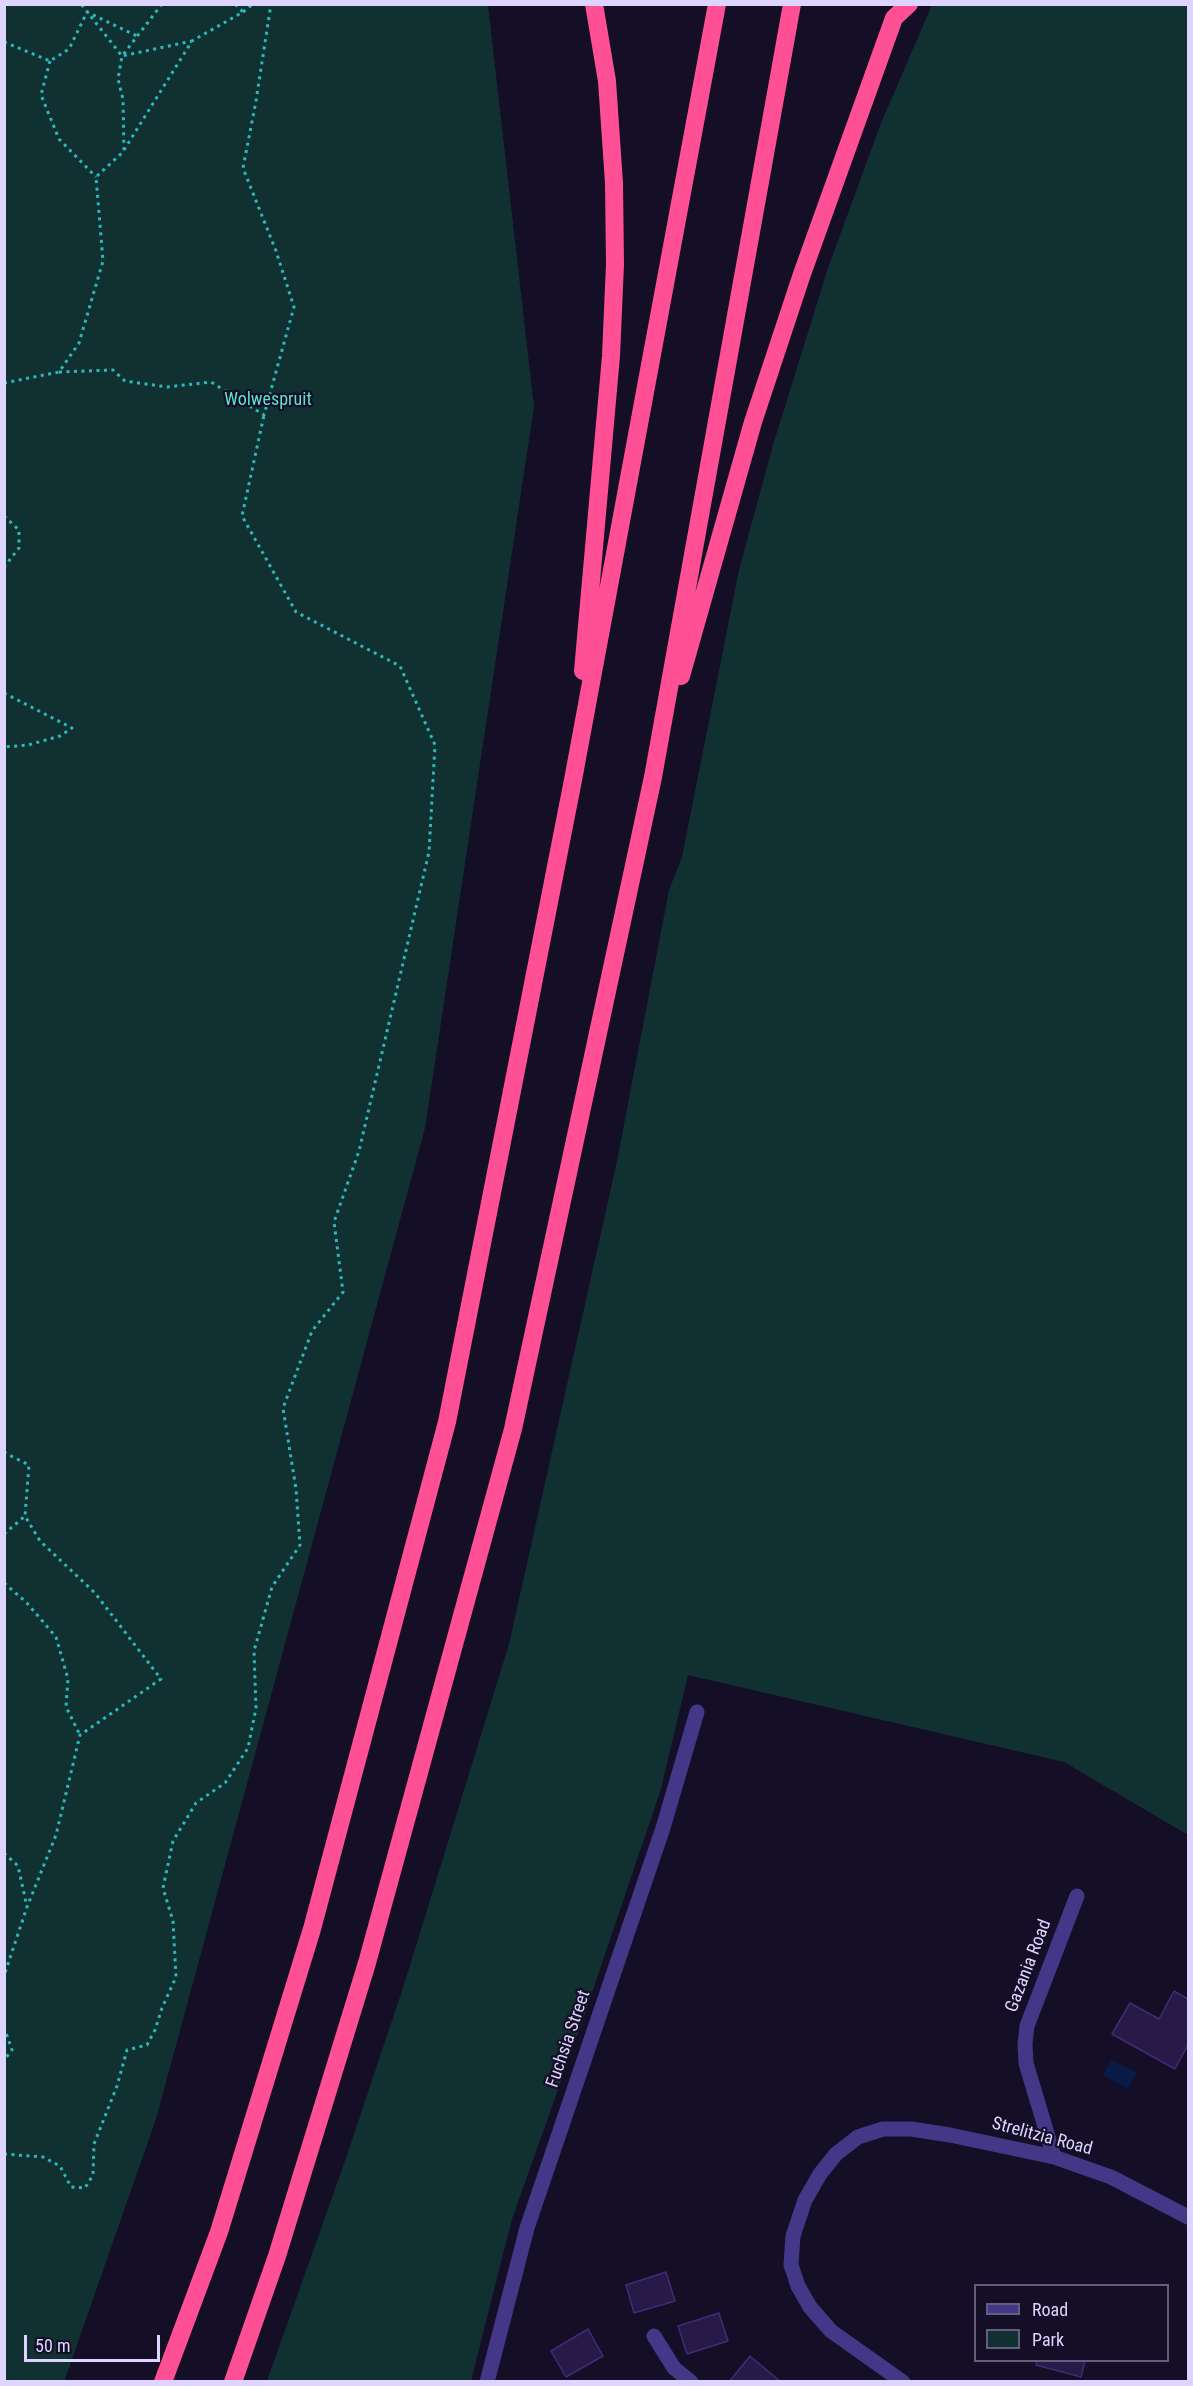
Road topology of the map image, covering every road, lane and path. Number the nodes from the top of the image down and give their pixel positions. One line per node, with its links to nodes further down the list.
1 (81, 4): 11 (path)
2 (162, 4): 13 (path)
3 (235, 4): 12 (path)
4 (253, 4): 12 (path)
5 (271, 4): 22 (path)
6 (594, 4): 28 (highway)
7 (717, 4): 28 (highway)
8 (792, 4): 27 (highway)
9 (909, 4): 10 (highway)
10 (896, 11): 27 (highway)
11 (87, 12): 13 (path); 16 (path); 17 (path)
12 (243, 12): 14 (path)
13 (137, 36): 16 (path)
14 (192, 41): 16 (path); 18 (path)
15 (4, 42): 17 (path)
16 (122, 56): 18 (path)
17 (50, 61): 19 (path)
18 (124, 151): 19 (path)
19 (96, 177): 20 (path)
20 (59, 372): 21 (path); 22 (path)
21 (4, 383)
22 (264, 415): 43 (path)
23 (4, 516): 24 (path)
24 (4, 567)
25 (4, 693): 26 (path)
26 (4, 747)
27 (653, 777): 48 (highway)
28 (573, 780): 47 (highway)
29 (4, 1444): 30 (path)
30 (5, 1453): 31 (path); 32 (path)
31 (4, 1459)
32 (25, 1516): 33 (path); 36 (path)
33 (4, 1534)
34 (4, 1583): 36 (path)
35 (697, 1712): 49 (street, Fuchsia Street)
36 (80, 1735): 39 (path)
37 (4, 1853): 39 (path)
38 (1077, 1896): 44 (street, Gazania Road)
39 (27, 1907): 40 (path)
40 (4, 1976)
41 (4, 2027): 42 (path)
42 (4, 2060)
43 (4, 2154)
44 (1054, 2157): 45 (street, Strelitzia Road); 51 (street, Strelitzia Road)
45 (1188, 2217)
46 (654, 2336): 50 (street)
47 (163, 2382)
48 (233, 2382)
49 (487, 2382)
50 (691, 2382)
51 (903, 2382)

